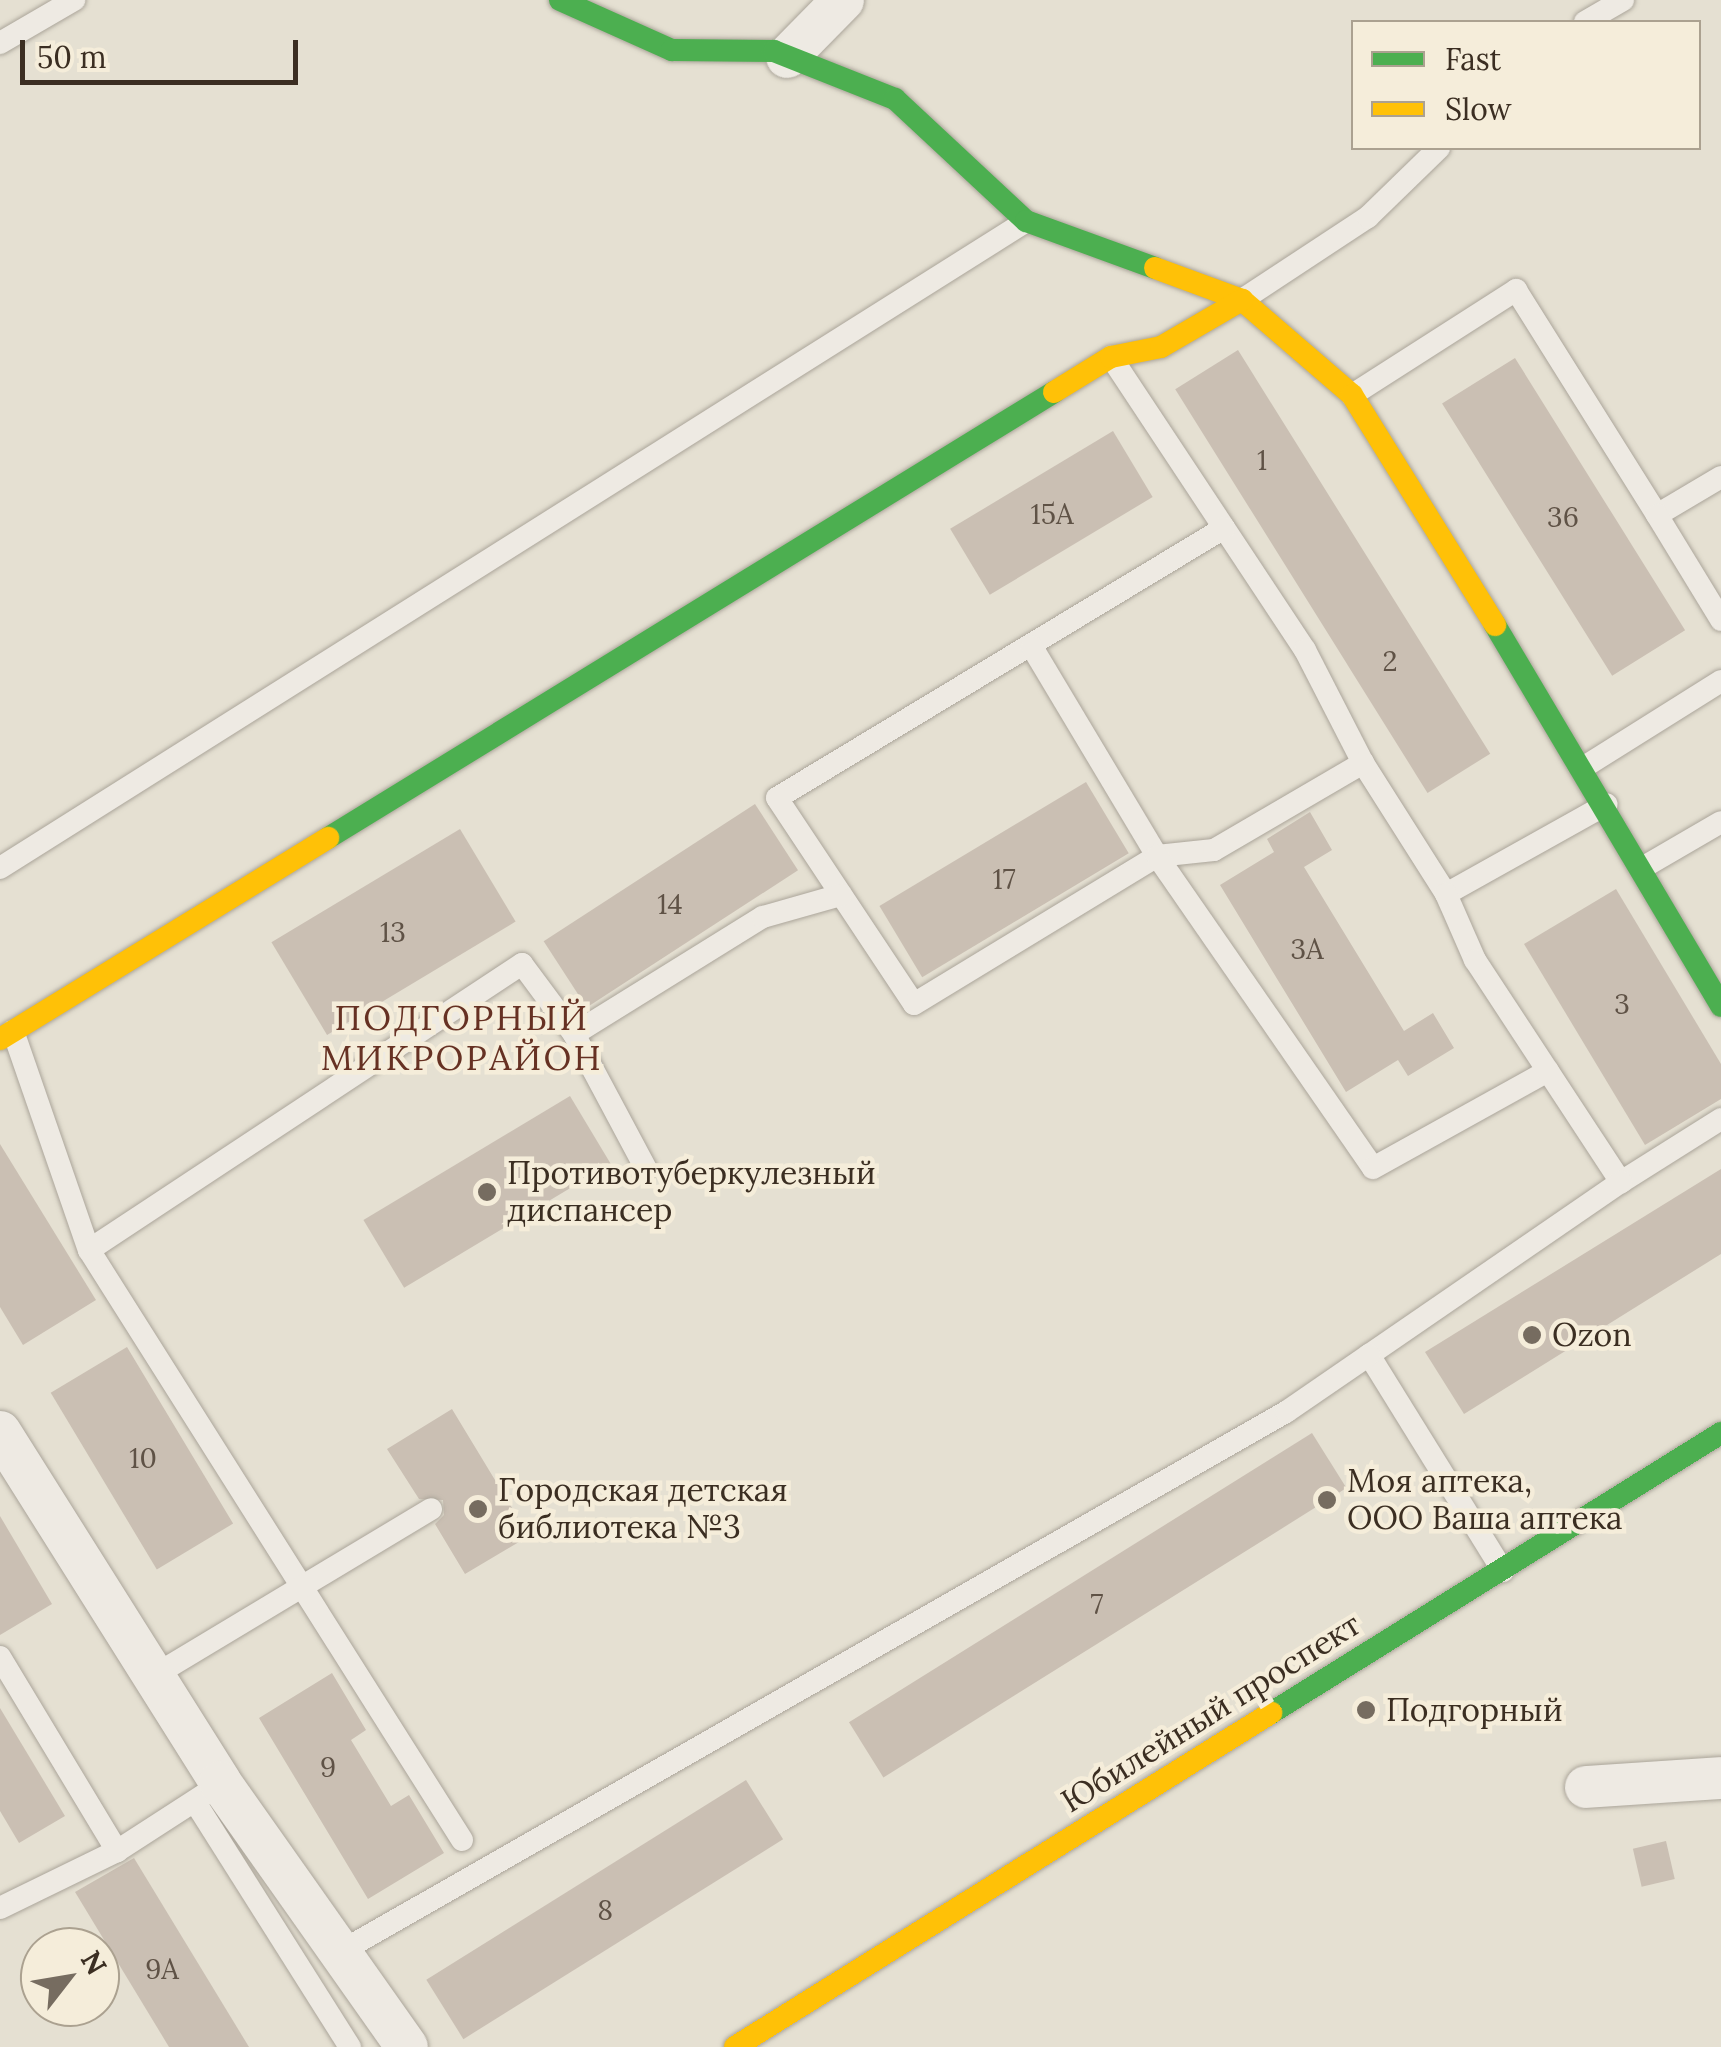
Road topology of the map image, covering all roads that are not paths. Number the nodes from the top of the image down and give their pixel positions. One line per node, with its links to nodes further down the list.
1 (74, 0): 6 (lane)
2 (560, 0): 7 (street)
3 (843, 0): 7 (street)
4 (1622, 0): 5 (lane)
5 (1589, 20)
6 (0, 43)
7 (787, 57): 9 (street)
8 (1437, 150): 10 (lane)
9 (1026, 220): 10 (street); 24 (lane)
10 (1242, 300): 11 (street); 12 (street)
11 (1111, 357): 15 (lane); 30 (street)
12 (1352, 394): 14 (lane); 20 (street)
13 (1721, 477): 14 (lane)
14 (1656, 515): 16 (lane)
15 (1224, 528): 17 (lane); 19 (lane)
16 (1721, 620)
17 (1032, 647): 23 (lane); 27 (lane)
18 (1721, 681): 20 (lane)
19 (1363, 763): 23 (lane); 26 (lane)
20 (1584, 767): 21 (street)
21 (1607, 804): 25 (street); 26 (lane)
22 (1721, 822): 25 (lane)
23 (1157, 856): 27 (lane); 31 (lane)
24 (0, 868)
25 (1642, 868): 28 (street)
26 (1446, 894): 31 (lane)
27 (841, 895): 29 (lane)
28 (1721, 1006)
29 (574, 1034): 33 (lane); 35 (lane)
30 (7, 1035): 35 (lane)
31 (1548, 1071): 34 (lane)
32 (1721, 1119): 34 (lane)
33 (646, 1169)
34 (1621, 1182): 36 (lane)
35 (89, 1250): 41 (lane)
36 (1370, 1355): 40 (lane); 50 (lane)
37 (0, 1432): 43 (street)
38 (1721, 1433): 40 (street, Юбилейный проспект)
39 (431, 1508): 41 (lane)
40 (1502, 1570): 51 (street, Юбилейный проспект)
41 (299, 1590): 43 (lane); 47 (lane)
42 (0, 1657): 48 (lane)
43 (155, 1675): 46 (street)
44 (1721, 1778): 45 (street)
45 (1586, 1787)
46 (207, 1792): 48 (lane); 50 (street); 52 (lane)
47 (462, 1840)
48 (117, 1851): 49 (lane)
49 (0, 1908)
50 (340, 1952): 53 (street)
51 (757, 2042)
52 (350, 2047)
53 (407, 2047)

